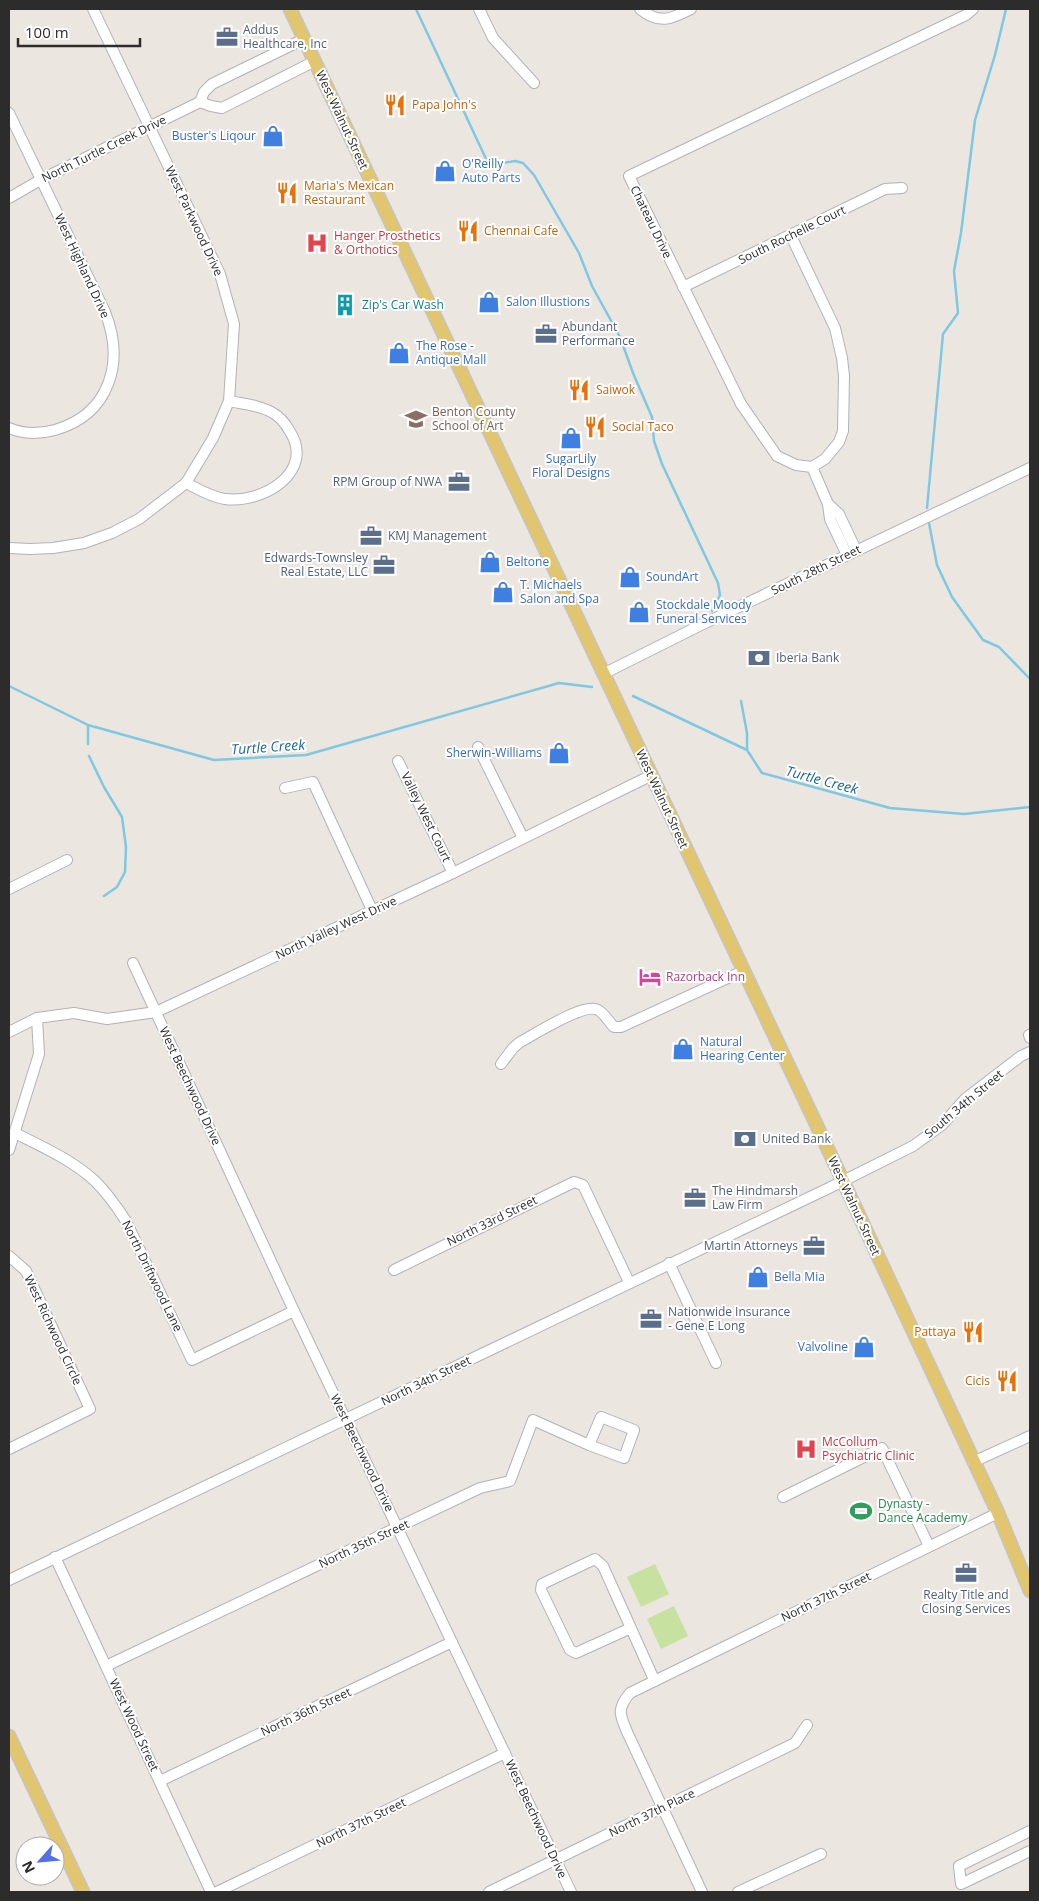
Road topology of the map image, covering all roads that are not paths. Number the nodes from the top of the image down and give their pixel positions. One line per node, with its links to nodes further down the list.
1 (92, 9): 12 (street, West Parkwood Drive)
2 (290, 9): 7 (main road, West Walnut Street)
3 (479, 9): 9 (street)
4 (640, 9): 5 (street)
5 (691, 9)
6 (973, 9): 17 (street, Chateau Drive)
7 (304, 38): 8 (main road, West Walnut Street); 10 (street, North Turtle Creek Drive)
8 (315, 61): 10 (street); 25 (main road, West Walnut Street)
9 (534, 83)
10 (200, 102): 12 (street, North Turtle Creek Drive)
11 (9, 112): 13 (street, West Highland Drive)
12 (149, 127): 13 (street, North Turtle Creek Drive); 18 (street, West Parkwood Drive)
13 (42, 179): 15 (street, North Turtle Creek Drive); 19 (street, West Highland Drive)
14 (902, 188): 16 (street, South Rochelle Court)
15 (9, 198)
16 (791, 236): 17 (street, South Rochelle Court); 20 (street)
17 (683, 287): 20 (street, Chateau Drive)
18 (228, 401): 22 (street, West Parkwood Drive); 22 (street)
19 (9, 428)
20 (812, 467): 24 (street)
21 (1030, 468): 24 (street, South 28th Street)
22 (186, 483): 23 (street, West Parkwood Drive)
23 (9, 548)
24 (852, 552): 25 (street, South 28th Street)
25 (602, 674): 28 (main road, West Walnut Street)
26 (478, 747): 30 (street)
27 (398, 761): 32 (street, Valley West Court)
28 (652, 775): 30 (street, North Valley West Drive); 36 (main road, West Walnut Street)
29 (285, 788): 34 (street)
30 (523, 838): 32 (street, North Valley West Drive)
31 (68, 860): 33 (street)
32 (453, 872): 34 (street, North Valley West Drive)
33 (9, 889)
34 (372, 910): 37 (street, North Valley West Drive)
35 (132, 963): 37 (street, West Beechwood Drive)
36 (743, 971): 41 (street); 44 (main road, West Walnut Street)
37 (156, 1012): 38 (street, North Valley West Drive); 49 (street, West Beechwood Drive)
38 (38, 1018): 39 (street, North Valley West Drive); 42 (street)
39 (9, 1032)
40 (1030, 1052): 44 (street, South 34th Street)
41 (501, 1064)
42 (15, 1133): 43 (street); 49 (street, North Driftwood Lane)
43 (9, 1150)
44 (842, 1181): 46 (street, North 34th Street); 55 (main road, West Walnut Street)
45 (9, 1256): 54 (street, West Richwood Circle)
46 (669, 1264): 48 (street, North 34th Street); 50 (street)
47 (394, 1270): 48 (street, North 33rd Street)
48 (630, 1282): 51 (street, North 34th Street)
49 (294, 1311): 51 (street, West Beechwood Drive)
50 (716, 1363)
51 (346, 1419): 58 (street, West Beechwood Drive); 60 (street, North 34th Street)
52 (1030, 1436): 55 (street)
53 (590, 1444): 53 (street, North 35th Street); 58 (street, North 35th Street)
54 (9, 1449)
55 (974, 1462): 57 (main road, West Walnut Street)
56 (783, 1497): 59 (street)
57 (998, 1513): 59 (street, North 37th Street); 62 (main road, West Walnut Street)
58 (398, 1528): 64 (street, West Beechwood Drive); 65 (street, North 35th Street)
59 (929, 1546): 66 (street, North 37th Street)
60 (55, 1558): 61 (street, North 34th Street); 65 (street, West Wood Street)
61 (9, 1580)
62 (1030, 1590)
63 (631, 1628): 63 (street); 66 (street)
64 (452, 1642): 69 (street, West Beechwood Drive); 70 (street, North 36th Street)
65 (106, 1666): 70 (street, West Wood Street)
66 (654, 1681): 71 (street, North 37th Street)
67 (807, 1725): 71 (street, North 37th Place)
68 (9, 1736): 76 (main road)
69 (505, 1753): 75 (street, West Beechwood Drive); 78 (street, North 37th Street)
70 (160, 1781): 77 (street, West Wood Street)
71 (662, 1808): 75 (street, North 37th Place); 81 (street, North 37th Street)
72 (1030, 1832): 73 (street)
73 (1030, 1851)
74 (821, 1854): 82 (street)
75 (556, 1860): 79 (street, North 37th Place); 80 (street, West Beechwood Drive)
76 (83, 1892)
77 (211, 1892)
78 (217, 1892)
79 (489, 1892)
80 (570, 1892)
81 (702, 1892)
82 (738, 1892)

